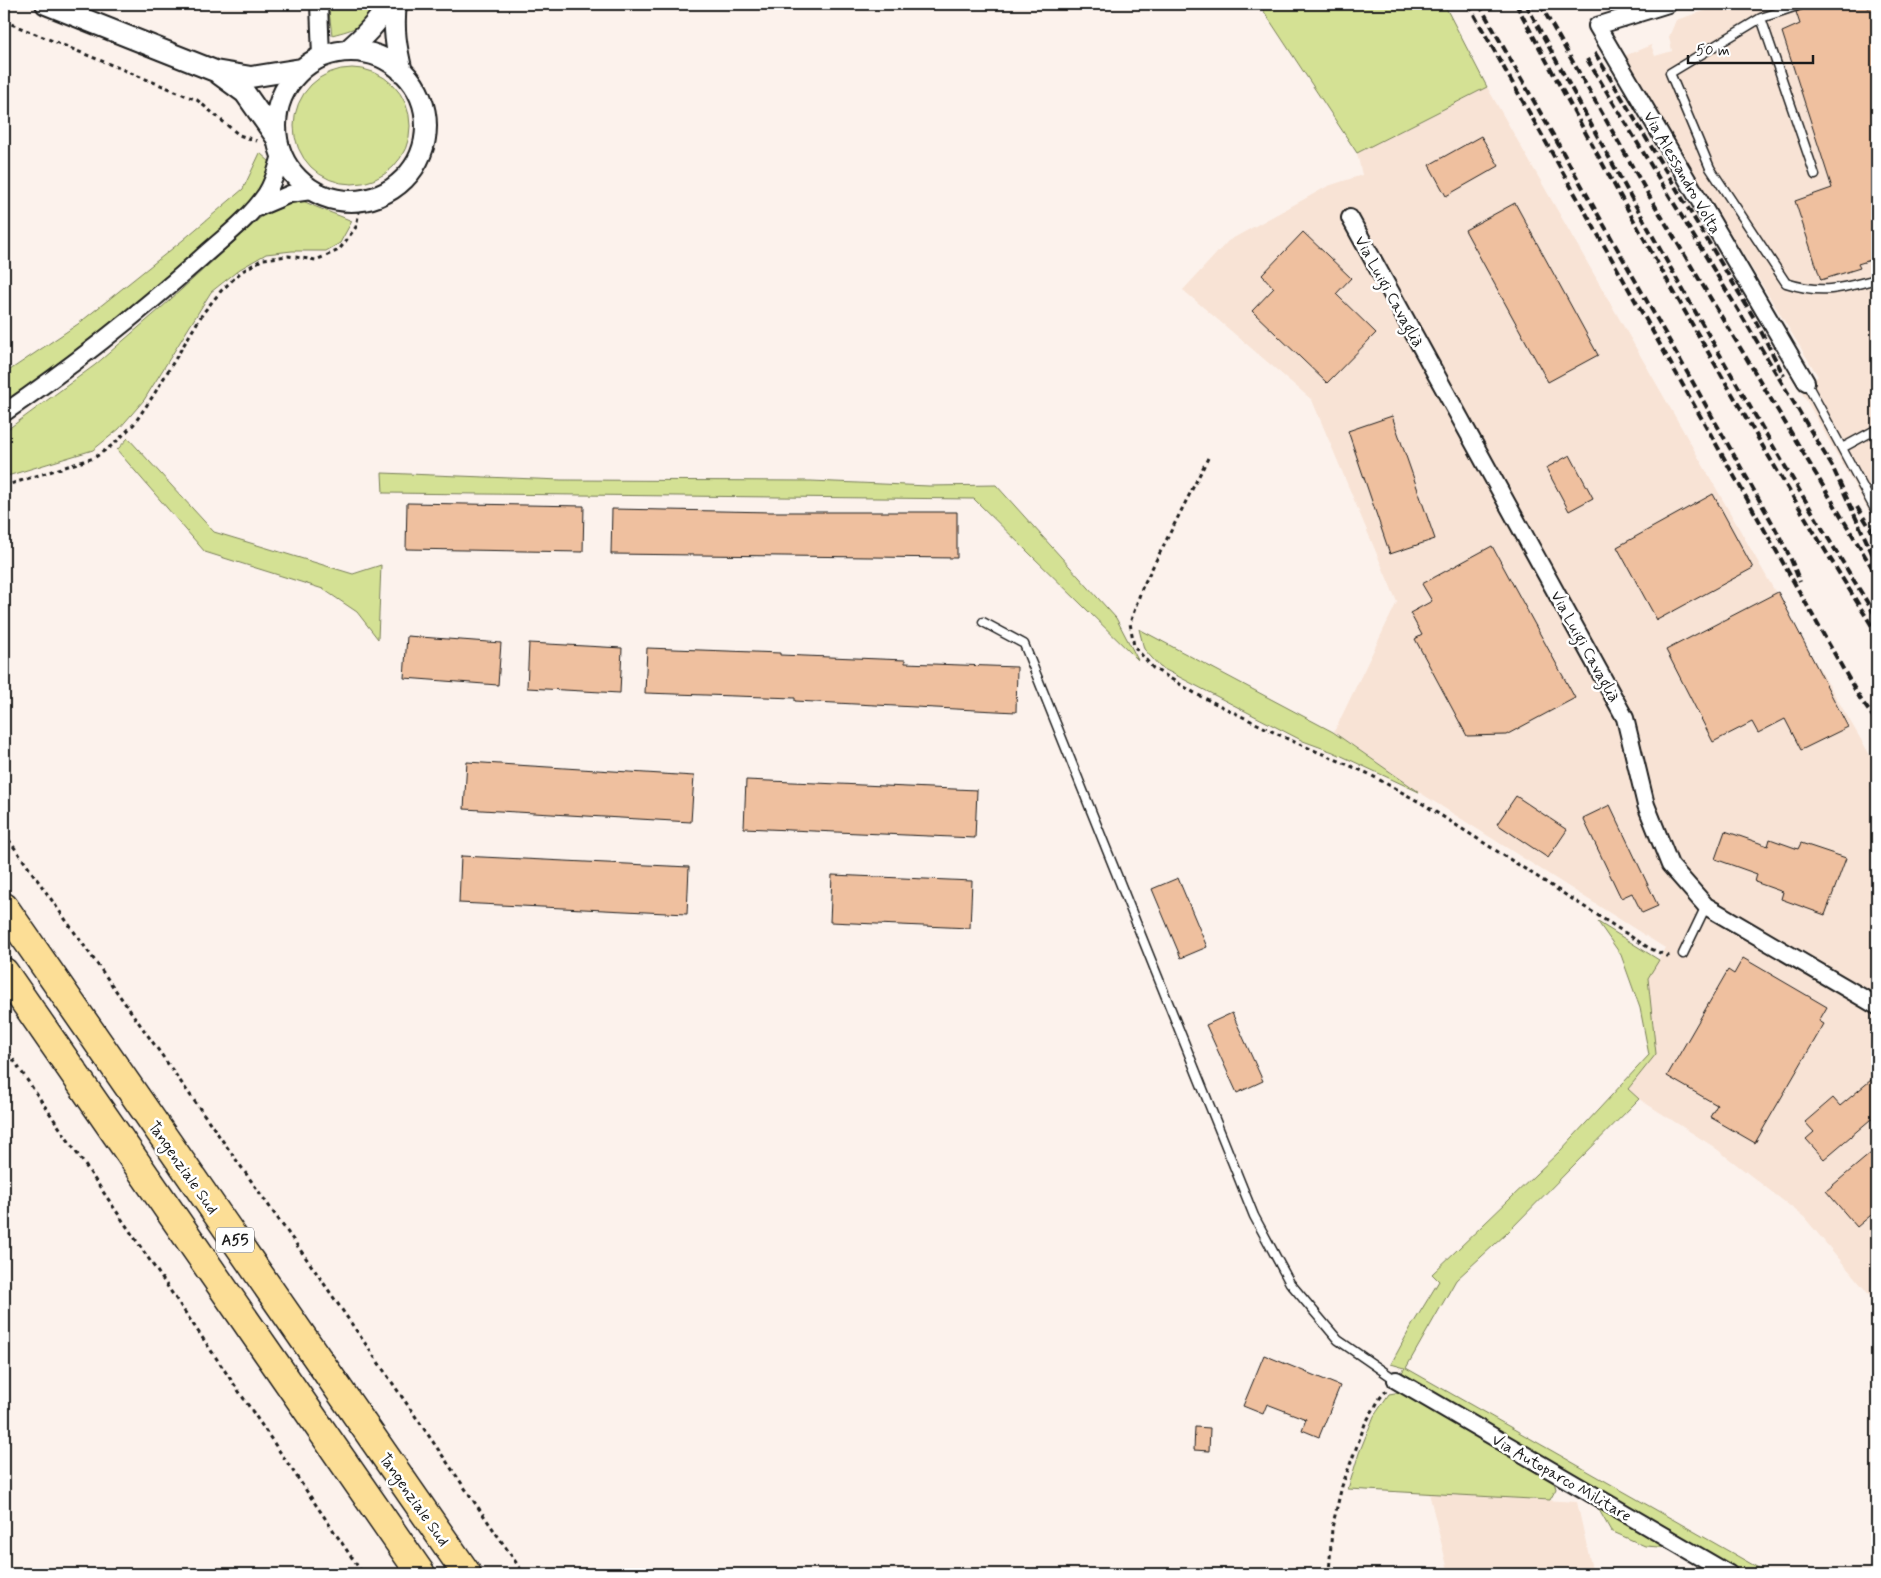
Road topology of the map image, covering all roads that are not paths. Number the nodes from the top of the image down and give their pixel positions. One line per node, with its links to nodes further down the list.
1 (46, 4): 11 (street)
2 (319, 4): 9 (street)
3 (388, 4): 8 (street)
4 (396, 4): 12 (street)
5 (1668, 4): 19 (street, Via Alessandro Volta)
6 (1803, 4): 7 (lane)
7 (1761, 18): 14 (lane); 18 (lane)
8 (347, 51): 9 (street); 12 (street)
9 (321, 57): 10 (street)
10 (301, 70): 11 (street); 13 (street)
11 (215, 71): 13 (street)
12 (402, 72): 15 (street)
13 (278, 145): 15 (street); 16 (street)
14 (1815, 175)
15 (311, 191): 16 (street)
16 (253, 210): 20 (street)
17 (1350, 218): 25 (street, Via Luigi Cavaglià)
18 (1877, 279)
19 (1806, 382): 22 (lane)
20 (4, 413)
21 (1877, 429): 22 (lane)
22 (1842, 448): 23 (lane)
23 (1877, 512)
24 (983, 622): 30 (lane)
25 (1706, 906): 27 (lane); 29 (street, Via Luigi Cavaglià)
26 (4, 907): 32 (highway, Tangenziale Sud / A55)
27 (1683, 954)
28 (4, 972): 31 (highway, A55)
29 (1877, 1006)
30 (1396, 1380): 33 (street, Via Autoparco Militare)
31 (421, 1574)
32 (467, 1574)
33 (1729, 1574)

